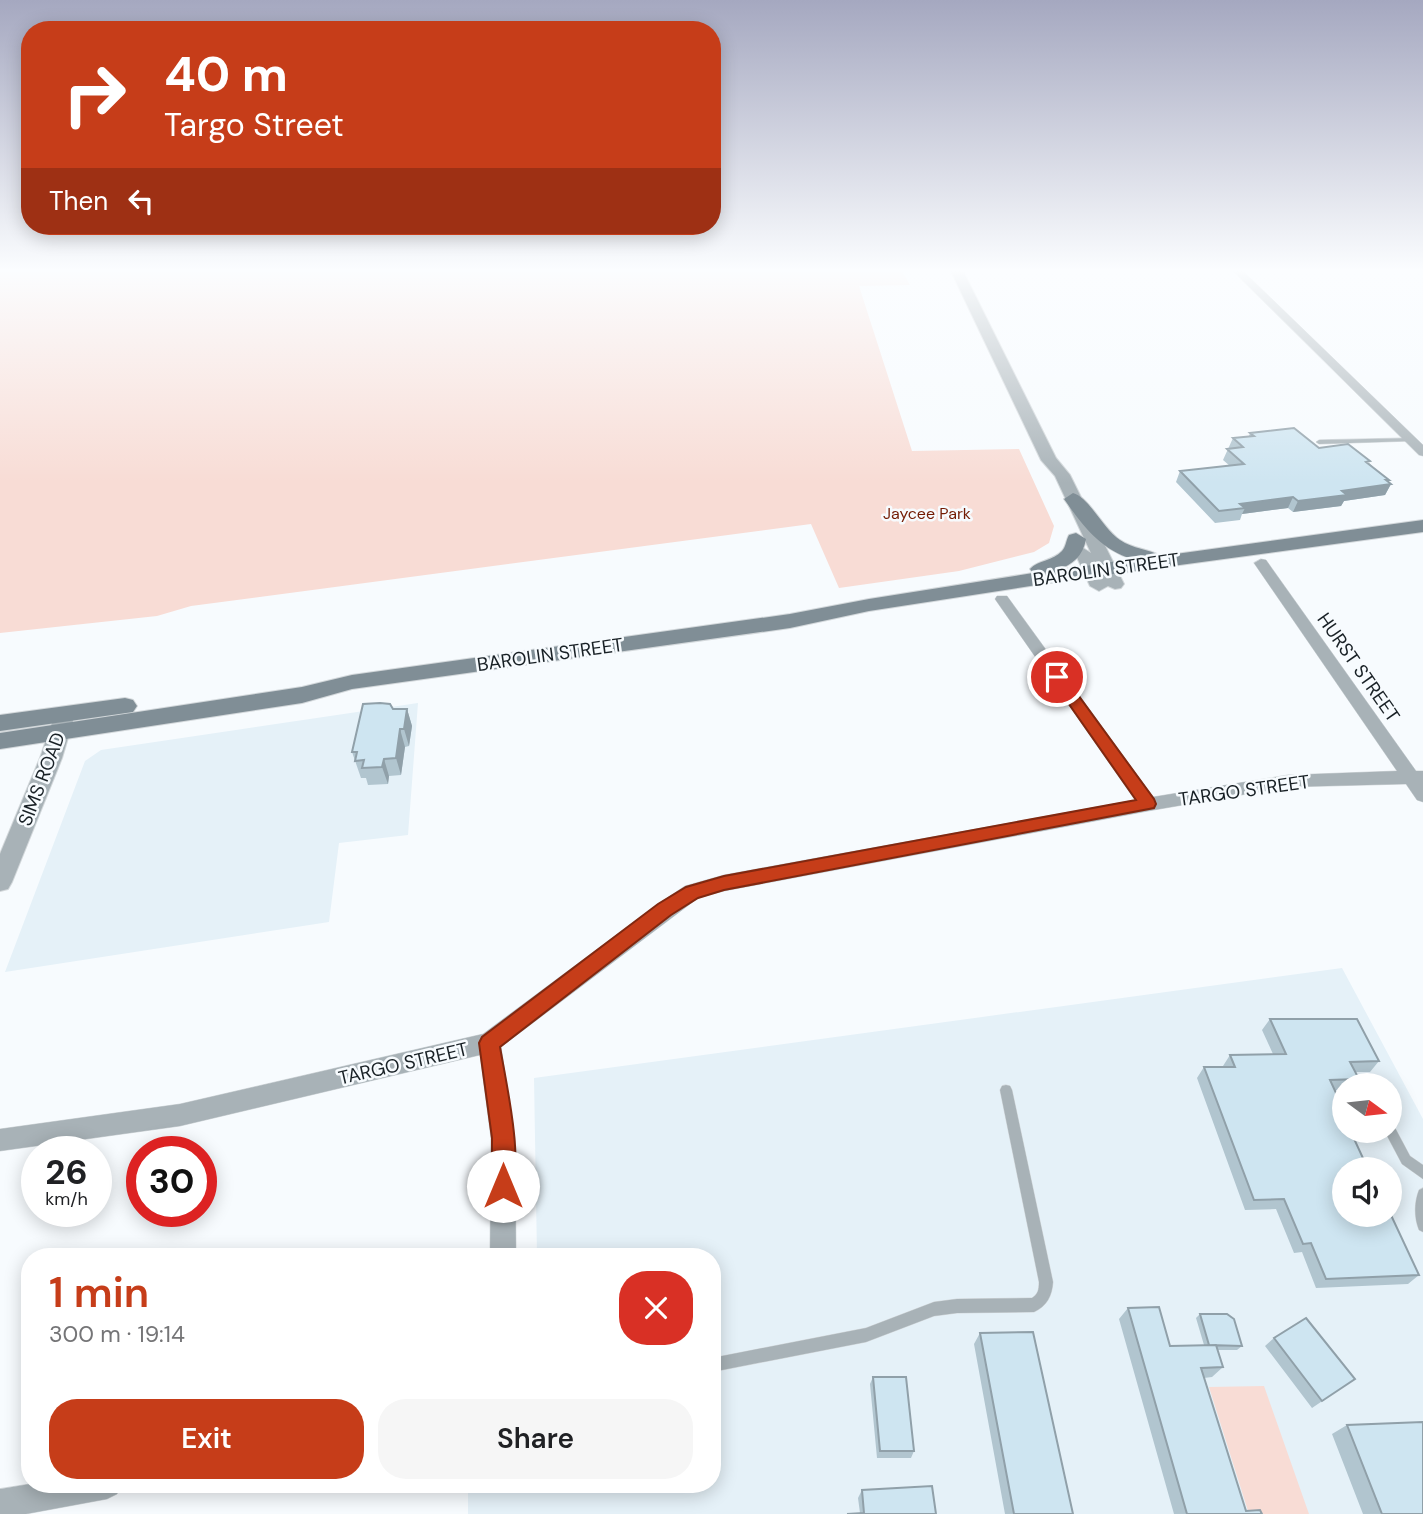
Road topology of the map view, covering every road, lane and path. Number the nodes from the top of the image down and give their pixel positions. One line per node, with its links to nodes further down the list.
1 (990, 342): 6 (street)
2 (1310, 342): 3 (street)
3 (1411, 440): 4 (lane); 5 (street)
4 (1319, 442)
5 (1423, 453)
6 (1049, 460): 7 (street); 10 (street)
7 (1073, 499): 11 (main road); 13 (street)
8 (1423, 526): 11 (main road, BAROLIN STREET)
9 (1423, 539): 12 (main road, BAROLIN STREET)
10 (1076, 540): 13 (street); 14 (main road)
11 (1170, 560): 13 (main road, BAROLIN STREET)
12 (1261, 563): 13 (main road, BAROLIN STREET); 20 (street, HURST STREET)
13 (1103, 578): 14 (main road, BAROLIN STREET); 15 (main road, BAROLIN STREET)
14 (910, 599): 16 (main road, BAROLIN STREET)
15 (1002, 599): 16 (main road, BAROLIN STREET); 22 (street)
16 (790, 621): 18 (main road, BAROLIN STREET)
17 (0, 723): 18 (main road, BAROLIN STREET)
18 (62, 724): 19 (main road, BAROLIN STREET); 23 (street, SIMS ROAD)
19 (0, 741)
20 (1417, 777): 21 (street, HURST STREET); 22 (street, TARGO STREET)
21 (1423, 795)
22 (1148, 804): 24 (street, TARGO STREET)
23 (0, 882)
24 (489, 1043): 26 (street, TARGO STREET); 31 (street)
25 (1006, 1090): 32 (lane)
26 (0, 1140)
27 (1397, 1143): 28 (lane)
28 (1423, 1173)
29 (1423, 1194): 30 (lane)
30 (1423, 1226)
31 (503, 1248)
32 (721, 1363)
33 (59, 1493): 34 (street)
34 (0, 1504)

